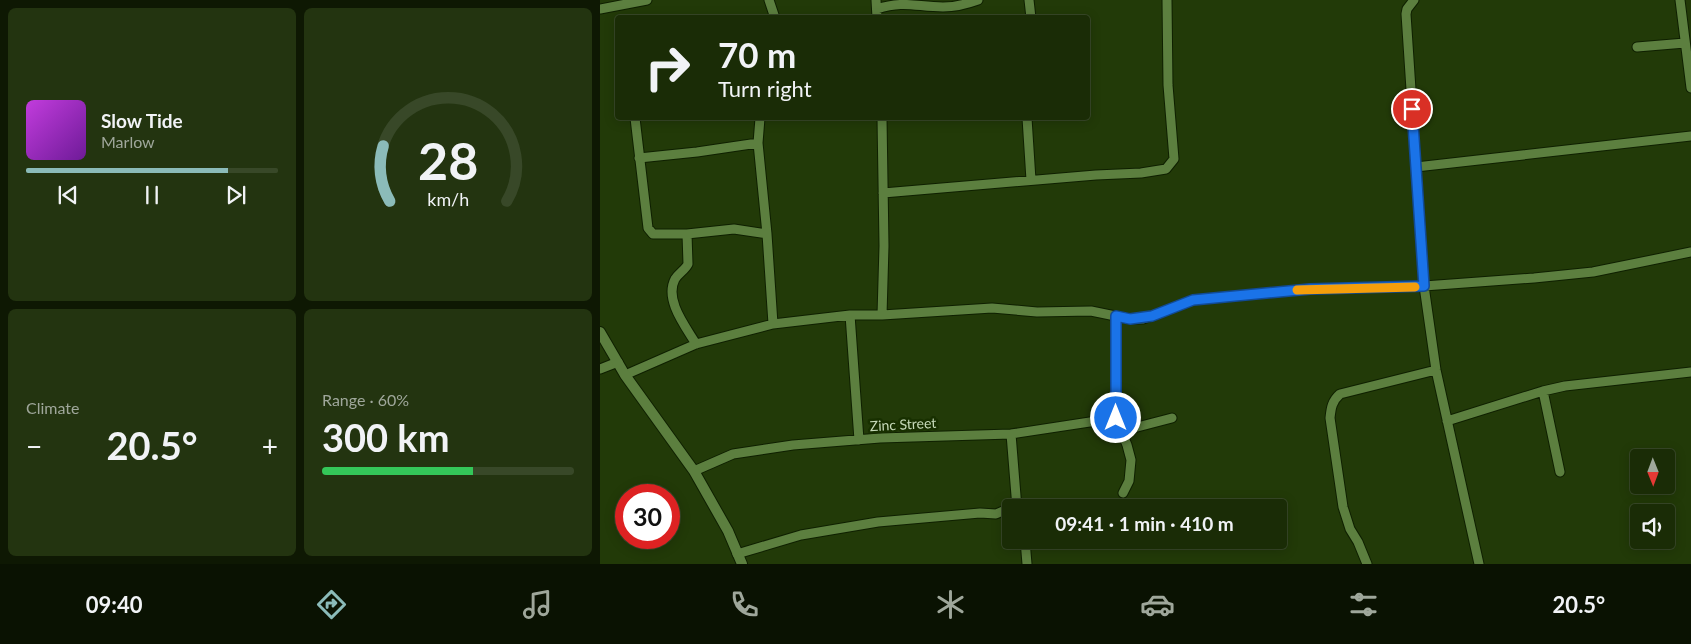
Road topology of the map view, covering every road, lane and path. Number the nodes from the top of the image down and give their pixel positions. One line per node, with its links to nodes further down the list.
1 (647, 0): 9 (street)
2 (768, 0): 10 (street)
3 (978, 0): 8 (street)
4 (1029, 0): 11 (street)
5 (1167, 0): 23 (street)
6 (1414, 0): 22 (street)
7 (1680, 0): 12 (street)
8 (877, 9)
9 (600, 10)
10 (773, 15)
11 (1031, 15)
12 (1685, 43): 13 (street); 14 (street)
13 (1637, 47)
14 (1691, 88)
15 (635, 120): 21 (street)
16 (760, 120): 20 (street)
17 (882, 120): 24 (street)
18 (1027, 120): 23 (street)
19 (1691, 136): 22 (street)
20 (758, 144): 21 (street); 26 (street)
21 (639, 158): 25 (street)
22 (1416, 167): 28 (street)
23 (1031, 180): 24 (street)
24 (883, 192): 30 (street)
25 (687, 234): 26 (street); 34 (street)
26 (767, 234): 32 (street)
27 (1691, 252): 28 (street)
28 (1424, 286): 31 (street); 37 (street)
29 (850, 315): 30 (street); 32 (street); 46 (street)
30 (882, 315): 31 (street)
31 (1116, 316): 41 (street)
32 (773, 324): 34 (street)
33 (600, 332): 35 (street)
34 (696, 344): 39 (street)
35 (618, 362): 36 (street); 39 (street)
36 (600, 368)
37 (1436, 370): 43 (street); 56 (street)
38 (1691, 372): 40 (street)
39 (625, 374): 47 (street)
40 (1543, 391): 43 (street); 48 (street)
41 (1116, 418): 44 (street); 45 (street, Zinc Street)
42 (1172, 418): 44 (street)
43 (1447, 421): 57 (street)
44 (1122, 431): 49 (street)
45 (1011, 434): 46 (street, Zinc Street); 50 (street)
46 (859, 440): 47 (street, Zinc Street)
47 (694, 471): 53 (street)
48 (1560, 472)
49 (1123, 492)
50 (1015, 499)
51 (1002, 511): 53 (street)
52 (1025, 549): 55 (street)
53 (738, 554): 54 (street)
54 (742, 564)
55 (1027, 564)
56 (1368, 564)
57 (1479, 564)

